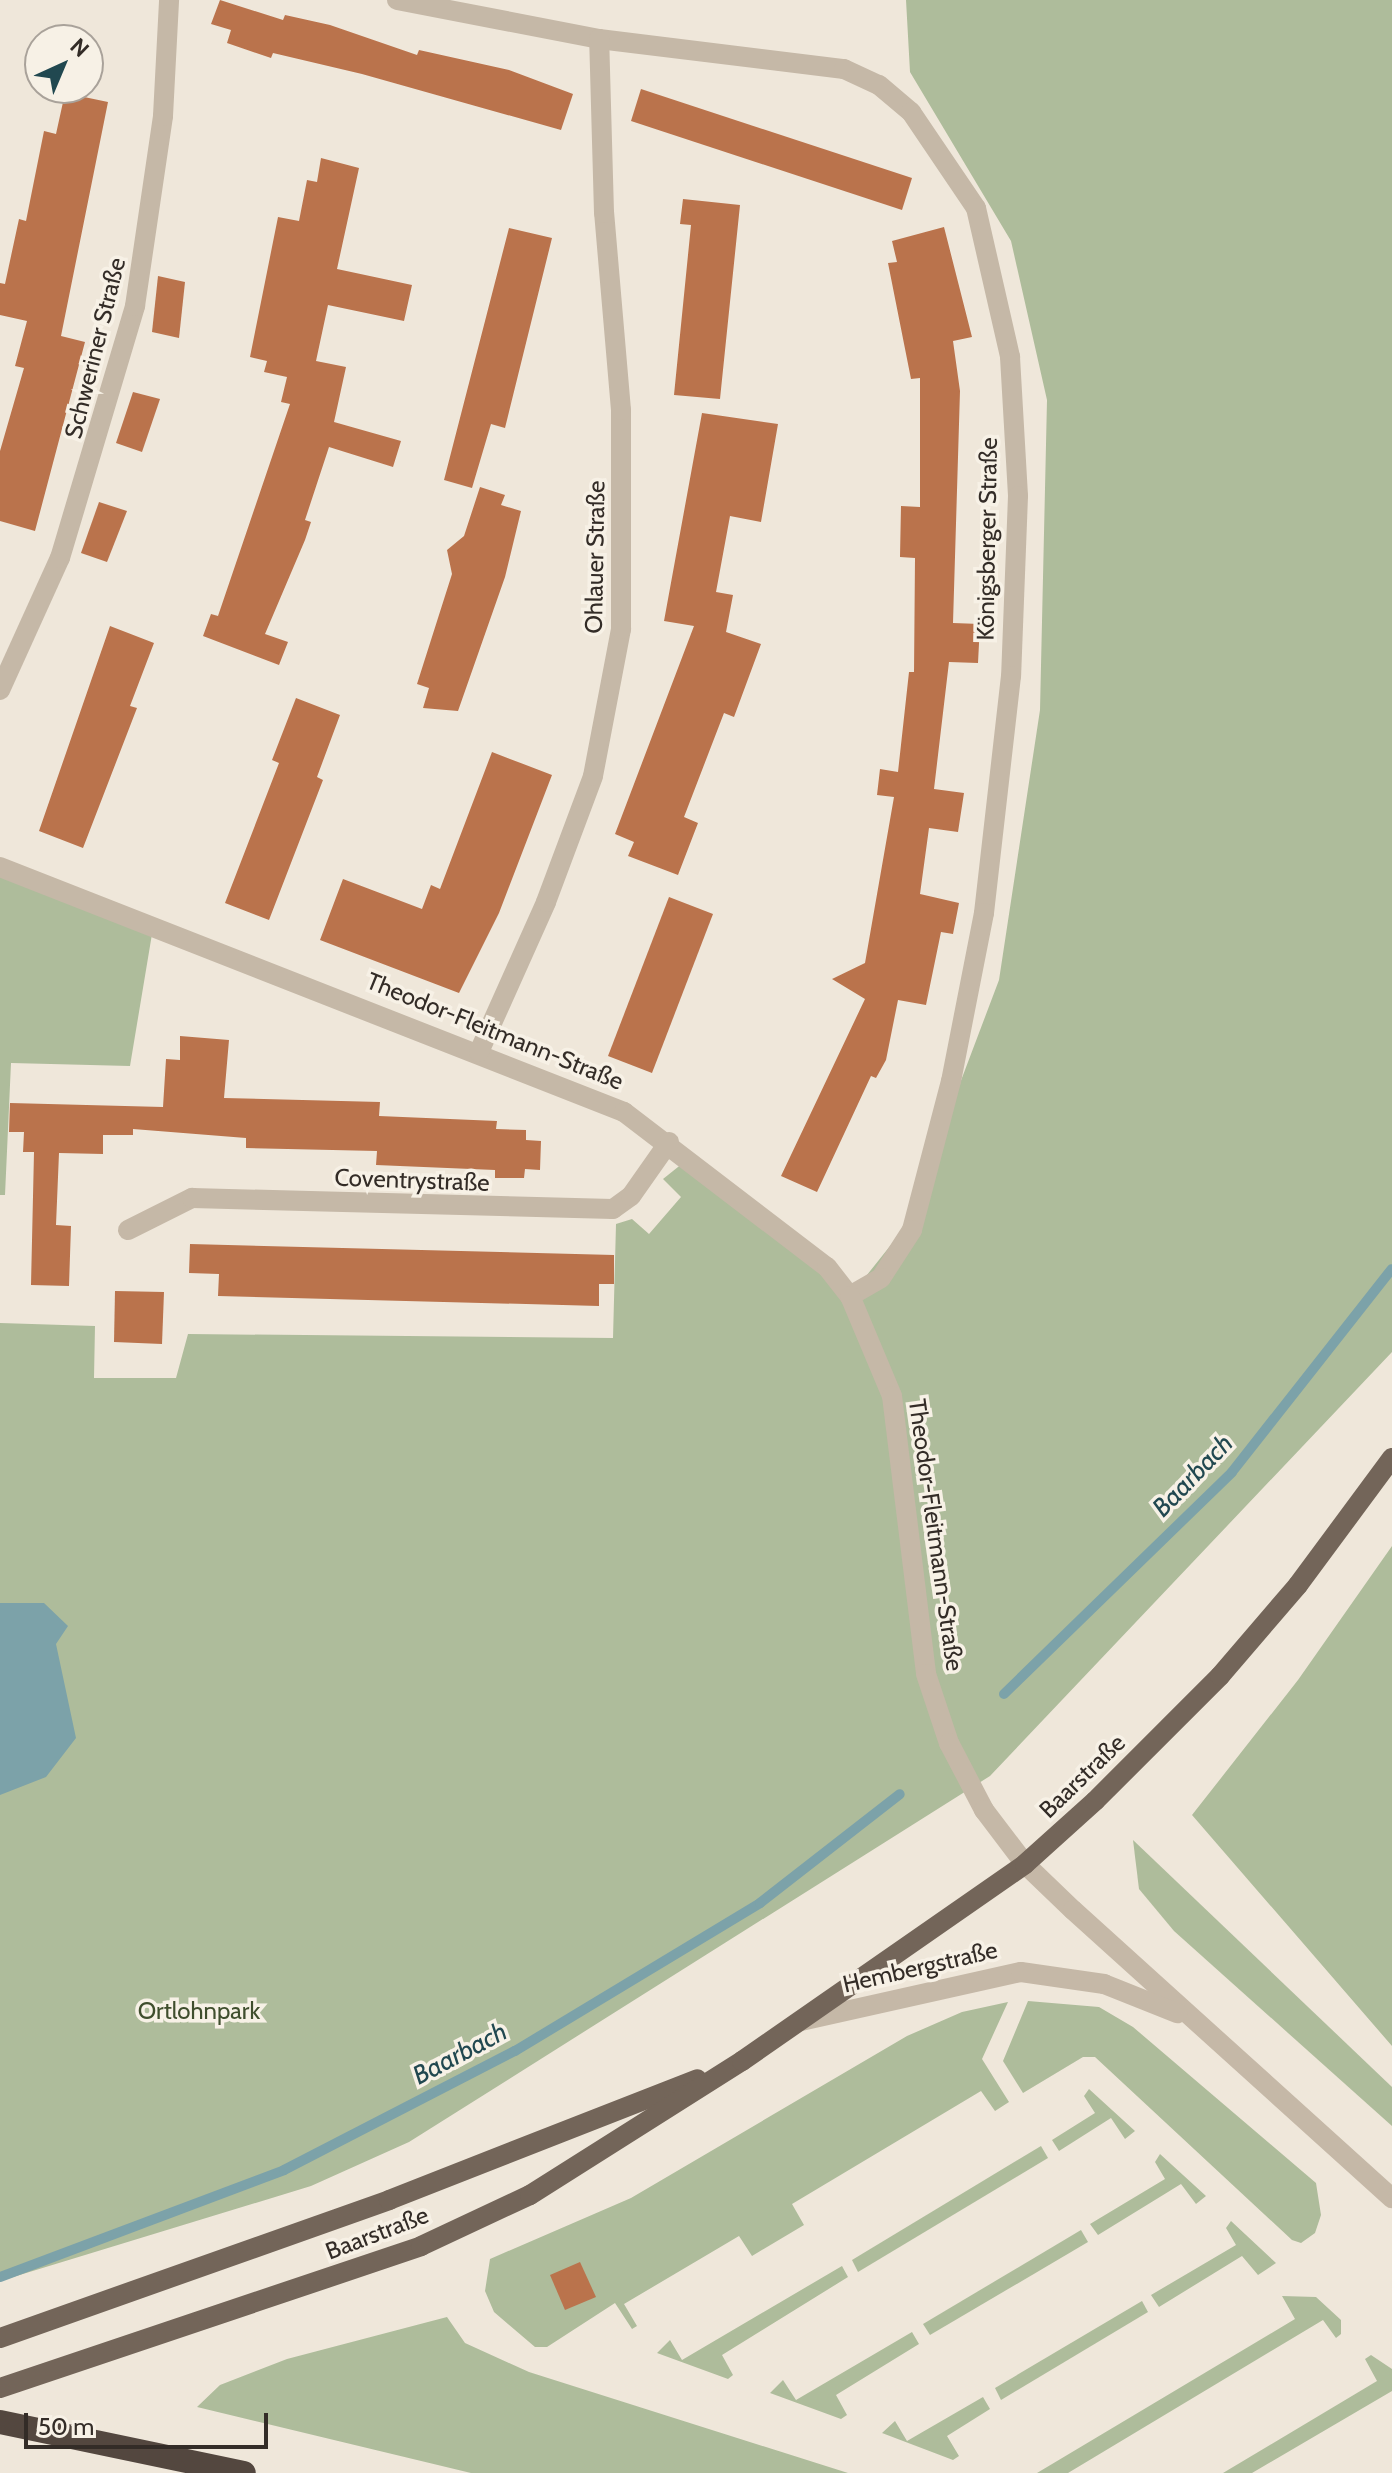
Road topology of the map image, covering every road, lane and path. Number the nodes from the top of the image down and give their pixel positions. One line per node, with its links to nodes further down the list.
1 (169, 0): 4 (street, Schweriner Straße)
2 (397, 0): 3 (street, Königsberger Straße)
3 (599, 39): 6 (street, Ohlauer Straße); 9 (street, Königsberger Straße)
4 (0, 690)
5 (0, 867): 6 (street, Theodor-Fleitmann-Straße)
6 (479, 1052): 7 (street, Theodor-Fleitmann-Straße)
7 (669, 1142): 8 (street, Coventrystraße); 9 (street, Theodor-Fleitmann-Straße)
8 (128, 1230)
9 (850, 1296): 11 (street, Theodor-Fleitmann-Straße)
10 (1392, 1458): 11 (main road, Baarstraße)
11 (1025, 1864): 12 (street, Hembergstraße); 13 (main road, Baarstraße)
12 (1192, 2019): 13 (street, Hembergstraße); 15 (street, Hembergstraße)
13 (797, 2022): 14 (main road, Baarstraße)
14 (742, 2061): 16 (main road, Baarstraße); 17 (main road, Baarstraße)
15 (1392, 2198)
16 (0, 2338)
17 (0, 2388)
18 (0, 2422): 19 (highway)
19 (244, 2473)

